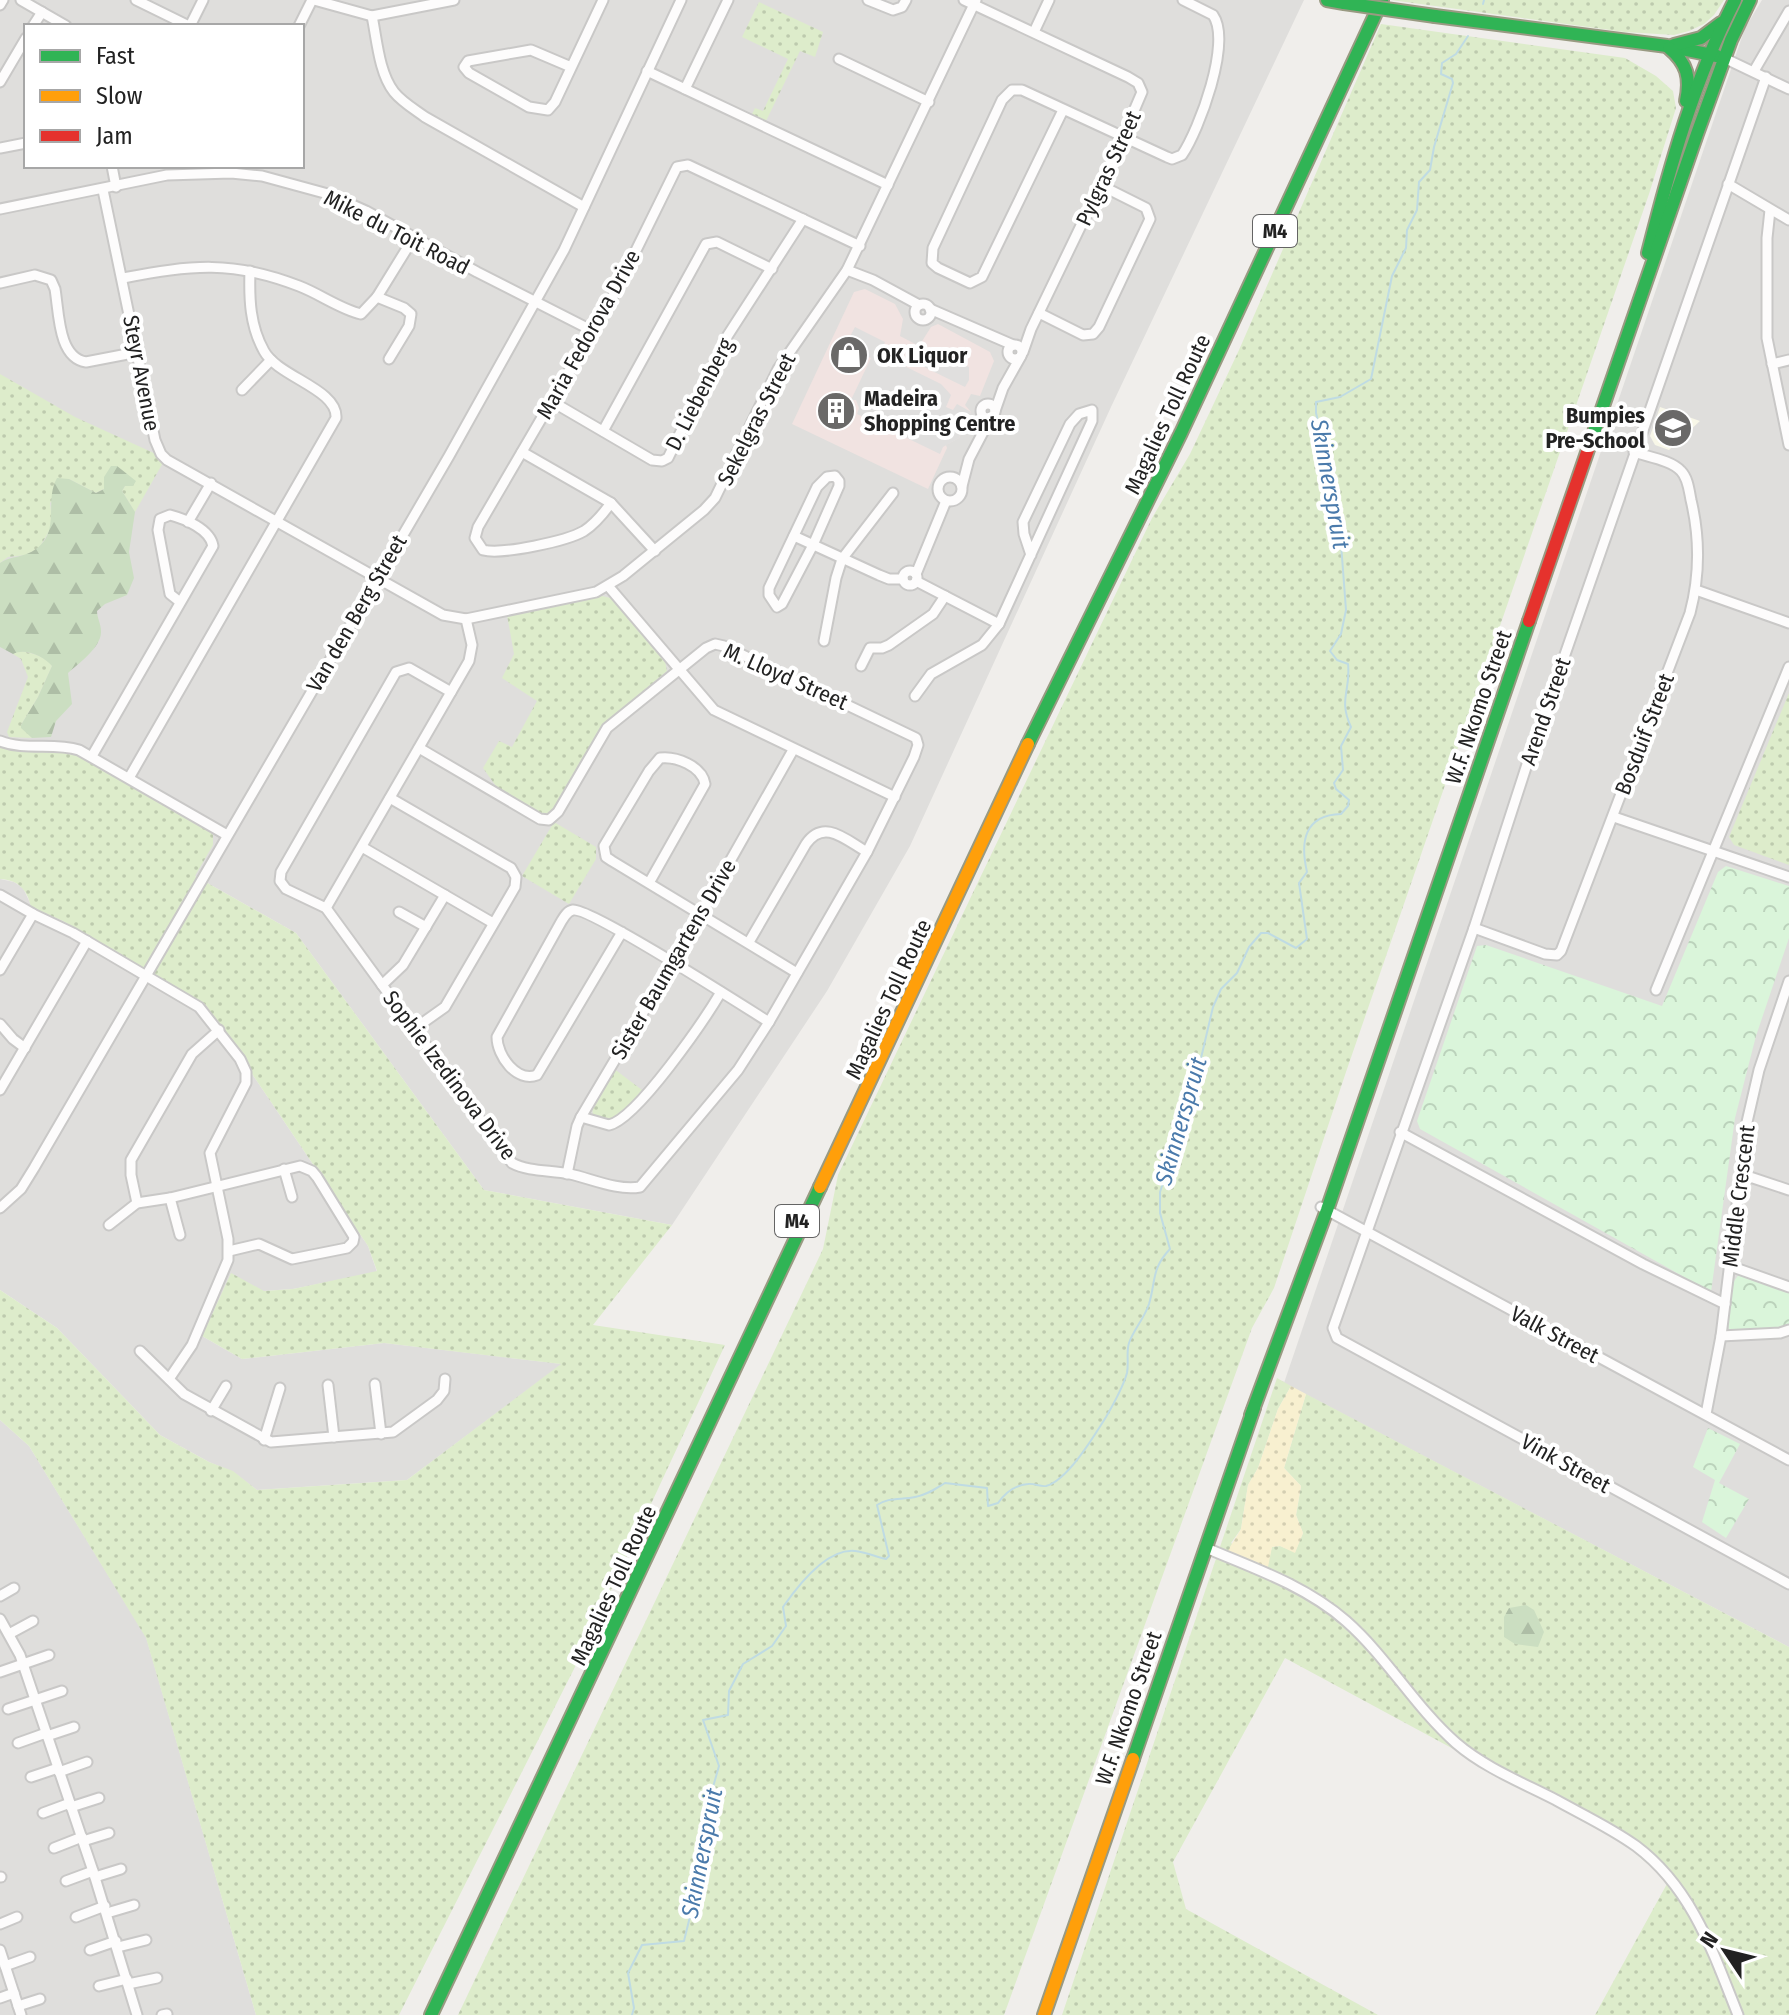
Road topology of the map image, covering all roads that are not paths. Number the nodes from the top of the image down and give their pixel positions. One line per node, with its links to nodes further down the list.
1 (21, 0): 20 (street)
2 (136, 0): 25 (street)
3 (203, 0): 26 (street)
4 (313, 0): 21 (street); 27 (street)
5 (454, 0): 21 (street)
6 (603, 0): 34 (street)
7 (681, 0): 35 (street, Van den Berg Street)
8 (728, 0): 39 (street)
9 (868, 0): 10 (street)
10 (906, 0)
11 (1049, 0): 28 (street)
12 (1183, 0): 43 (street)
13 (1327, 0): 30 (main road, bridge)
14 (1373, 0): 237 (main road, Magalies Toll Route / M4)
15 (1382, 0): 238 (main road, Magalies Toll Route / M4)
16 (1735, 0): 22 (main road, W.F. Nkomo Street)
17 (1750, 0): 32 (main road, W.F. Nkomo Street)
18 (971, 2): 28 (street, Pylgras Street); 41 (street, Sekelgras Street)
19 (1789, 11): 36 (street)
20 (42, 12): 23 (street); 24 (street)
21 (372, 16): 54 (street)
22 (1726, 18): 30 (main road); 31 (main road, W.F. Nkomo Street)
23 (34, 24)
24 (63, 24)
25 (186, 24)
26 (191, 24)
27 (300, 24)
28 (1034, 32): 43 (street, Pylgras Street)
29 (24, 41): 38 (street)
30 (1667, 46): 31 (main road); 46 (main road)
31 (1710, 55): 32 (main road); 46 (main road, W.F. Nkomo Street)
32 (1724, 58): 36 (street); 72 (main road, W.F. Nkomo Street)
33 (839, 59): 41 (street)
34 (571, 67): 34 (street)
35 (647, 71): 39 (street); 54 (street, Van den Berg Street)
36 (1754, 71): 37 (street)
37 (1766, 77): 40 (street); 49 (street, Arend Street)
38 (0, 82)
39 (685, 89): 50 (street)
40 (1789, 89)
41 (929, 102): 50 (street, Sekelgras Street)
42 (1063, 110): 42 (street); 43 (street)
43 (1122, 138): 51 (street, Pylgras Street)
44 (24, 143): 45 (street)
45 (0, 148)
46 (1672, 158): 72 (main road, W.F. Nkomo Street)
47 (112, 168): 52 (street)
48 (263, 171): 52 (street, Mike du Toit Road); 59 (street, Mike du Toit Road)
49 (1728, 184): 56 (street); 84 (street, Arend Street)
50 (888, 185): 60 (street, Sekelgras Street)
51 (1100, 185): 69 (street, Pylgras Street); 69 (street)
52 (116, 187): 53 (street, Mike du Toit Road)
53 (103, 190): 55 (street, Mike du Toit Road); 64 (street, Steyr Avenue)
54 (584, 207): 67 (street, Van den Berg Street)
55 (0, 209)
56 (1770, 210): 58 (street); 78 (street)
57 (803, 219): 60 (street, Maria Fedorova Drive); 61 (street, D. Liebenberg); 71 (street, Maria Fedorova Drive)
58 (1789, 220)
59 (414, 237): 66 (street); 67 (street, Mike du Toit Road)
60 (860, 246): 62 (street, Sekelgras Street)
61 (772, 269): 81 (street); 81 (street, D. Liebenberg)
62 (847, 270): 68 (street); 96 (street, Sekelgras Street)
63 (250, 271): 64 (street); 66 (street); 76 (street)
64 (123, 278): 74 (street, Steyr Avenue)
65 (0, 283): 74 (street)
66 (377, 297): 75 (street)
67 (533, 302): 71 (street, Mike du Toit Road); 100 (street, Van den Berg Street)
68 (917, 310): 70 (street); 70 (street)
69 (1039, 313): 73 (street, Pylgras Street)
70 (929, 314): 73 (street)
71 (593, 331): 80 (street, Maria Fedorova Drive)
72 (1627, 334): 166 (main road, W.F. Nkomo Street)
73 (1015, 351): 85 (street, Pylgras Street)
74 (138, 352): 87 (street, Steyr Avenue)
75 (389, 359)
76 (271, 360): 79 (street); 93 (street)
77 (1789, 360): 78 (street)
78 (1772, 364): 82 (street)
79 (242, 390)
80 (551, 401): 81 (street, D. Liebenberg); 83 (street, Maria Fedorova Drive)
81 (603, 431)
82 (1789, 445)
83 (522, 452): 91 (street); 91 (street, Maria Fedorova Drive)
84 (1634, 452): 102 (street, Bosduif Street); 137 (street, Arend Street)
85 (969, 459): 86 (street, Pylgras Street); 88 (street, Pylgras Street)
86 (952, 477): 88 (street); 90 (street)
87 (211, 483): 92 (street); 93 (street, Steyr Avenue)
88 (962, 486): 90 (street)
89 (893, 493): 98 (street)
90 (946, 501): 99 (street)
91 (611, 503): 96 (street)
92 (188, 522): 104 (street); 104 (street)
93 (276, 523): 100 (street, Steyr Avenue); 119 (street)
94 (794, 536): 95 (street); 95 (street); 95 (street)
95 (813, 545): 98 (street)
96 (655, 551): 101 (street, Sekelgras Street)
97 (1031, 555): 97 (street); 107 (street)
98 (842, 559): 99 (street); 108 (street)
99 (910, 576): 103 (street)
100 (376, 578): 105 (street, Sekelgras Street); 123 (street, Van den Berg Street)
101 (609, 587): 105 (street, Sekelgras Street); 111 (street)
102 (1696, 590): 106 (street); 122 (street, Bosduif Street)
103 (945, 596): 107 (street); 109 (street)
104 (180, 602): 118 (street)
105 (466, 619): 112 (street)
106 (1789, 623)
107 (999, 624): 113 (street)
108 (824, 641)
109 (861, 666)
110 (1789, 667): 125 (street)
111 (679, 670): 114 (street, M. Lloyd Street); 116 (street, M. Lloyd Street); 117 (street)
112 (451, 692): 116 (street); 131 (street)
113 (915, 696)
114 (911, 734): 120 (street, Sophie Izedinova Drive)
115 (0, 741): 118 (street)
116 (419, 748): 121 (street)
117 (793, 750): 120 (street); 134 (street, Sister Baumgartens Drive)
118 (92, 756): 119 (street)
119 (129, 778): 123 (street)
120 (895, 797): 126 (street, Sophie Izedinova Drive)
121 (390, 798): 124 (street); 135 (street)
122 (1614, 817): 125 (street); 137 (street, Bosduif Street)
123 (227, 835): 144 (street, Van den Berg Street)
124 (362, 847): 130 (street); 131 (street)
125 (1715, 851): 127 (street); 147 (street)
126 (867, 852): 140 (street); 143 (street, Sophie Izedinova Drive)
127 (1789, 877)
128 (649, 883): 128 (street); 134 (street)
129 (0, 895): 133 (street)
130 (445, 895): 135 (street); 136 (street)
131 (326, 908): 146 (street, Sophie Izedinova Drive)
132 (399, 912): 136 (street)
133 (33, 914): 139 (street); 142 (street)
134 (700, 914): 140 (street); 141 (street, Sister Baumgartens Drive)
135 (493, 923): 151 (street)
136 (426, 927): 146 (street)
137 (1474, 928): 156 (street, Arend Street)
138 (622, 932): 138 (street); 141 (street)
139 (87, 941): 144 (street); 153 (street)
140 (749, 942): 143 (street)
141 (673, 962): 148 (street); 155 (street, Sister Baumgartens Drive)
142 (0, 970)
143 (797, 973): 149 (street, Sophie Izedinova Drive)
144 (146, 975): 152 (street); 165 (street, Van den Berg Street)
145 (1789, 981): 159 (street, Middle Crescent)
146 (382, 985): 151 (street, Sophie Izedinova Drive)
147 (1656, 990)
148 (721, 992): 149 (street); 155 (street)
149 (769, 1022): 158 (street, Sophie Izedinova Drive)
150 (0, 1024): 153 (street)
151 (414, 1029): 158 (street, Sophie Izedinova Drive)
152 (219, 1030): 160 (street); 164 (street)
153 (25, 1048): 154 (street)
154 (0, 1090)
155 (581, 1117): 158 (street, Sister Baumgartens Drive)
156 (1400, 1132): 168 (street, Arend Street); 173 (street)
157 (284, 1169): 160 (street); 162 (street); 170 (street)
158 (567, 1174)
159 (1741, 1174): 161 (street); 171 (street, Middle Crescent)
160 (218, 1185): 163 (street); 170 (street)
161 (1789, 1190)
162 (292, 1197)
163 (170, 1198): 164 (street); 169 (street)
164 (137, 1203): 167 (street)
165 (0, 1208)
166 (1324, 1209): 168 (street, Valk Street); 190 (main road, W.F. Nkomo Street)
167 (109, 1225)
168 (1367, 1231): 176 (street, Arend Street); 185 (street, Valk Street)
169 (180, 1235)
170 (229, 1251): 178 (street)
171 (1730, 1266): 172 (street); 173 (street, Middle Crescent)
172 (1789, 1287)
173 (1725, 1304): 175 (street, Middle Crescent)
174 (1789, 1330): 175 (street)
175 (1721, 1336): 185 (street, Middle Crescent)
176 (1343, 1341): 191 (street, Vink Street)
177 (140, 1351): 178 (street)
178 (169, 1379): 184 (street)
179 (445, 1379): 186 (street)
180 (375, 1384): 186 (street)
181 (328, 1385): 187 (street)
182 (226, 1386): 184 (street)
183 (280, 1388): 188 (street)
184 (211, 1411): 188 (street)
185 (1706, 1414): 189 (street, Valk Street)
186 (381, 1434): 187 (street)
187 (334, 1437): 188 (street)
188 (264, 1440)
189 (1789, 1460)
190 (1206, 1548): 239 (main road, W.F. Nkomo Street); 240 (street)
191 (1789, 1584)
192 (14, 1588): 193 (street)
193 (0, 1596)
194 (0, 1619): 196 (street)
195 (33, 1621): 196 (street)
196 (5, 1631): 198 (street)
197 (49, 1655): 198 (street)
198 (23, 1664): 199 (street); 201 (street)
199 (0, 1672)
200 (62, 1691): 201 (street)
201 (35, 1700): 202 (street); 204 (street)
202 (8, 1709)
203 (74, 1727): 204 (street)
204 (47, 1734): 205 (street); 207 (street)
205 (18, 1743)
206 (87, 1762): 207 (street)
207 (59, 1770): 208 (street); 210 (street)
208 (31, 1777)
209 (99, 1798): 210 (street)
210 (71, 1805): 211 (street); 213 (street)
211 (43, 1813)
212 (109, 1833): 213 (street)
213 (82, 1839): 214 (street); 216 (street)
214 (54, 1848)
215 (121, 1869): 216 (street)
216 (94, 1874): 217 (street); 219 (street)
217 (66, 1881)
218 (134, 1905): 219 (street)
219 (106, 1909): 221 (street); 224 (street)
220 (17, 1917): 222 (street)
221 (76, 1917)
222 (0, 1924)
223 (146, 1940): 224 (street)
224 (117, 1944): 226 (street); 230 (street)
225 (0, 1950): 228 (street)
226 (90, 1950)
227 (30, 1957): 228 (street)
228 (5, 1966): 232 (street)
229 (157, 1978): 230 (street)
230 (128, 1982): 231 (street); 236 (street)
231 (99, 1986)
232 (14, 1993): 233 (street); 235 (street)
233 (0, 1998)
234 (40, 1999): 235 (street)
235 (19, 2010)
236 (136, 2015)
237 (422, 2015)
238 (431, 2015)
239 (1044, 2015)
240 (1738, 2015)

